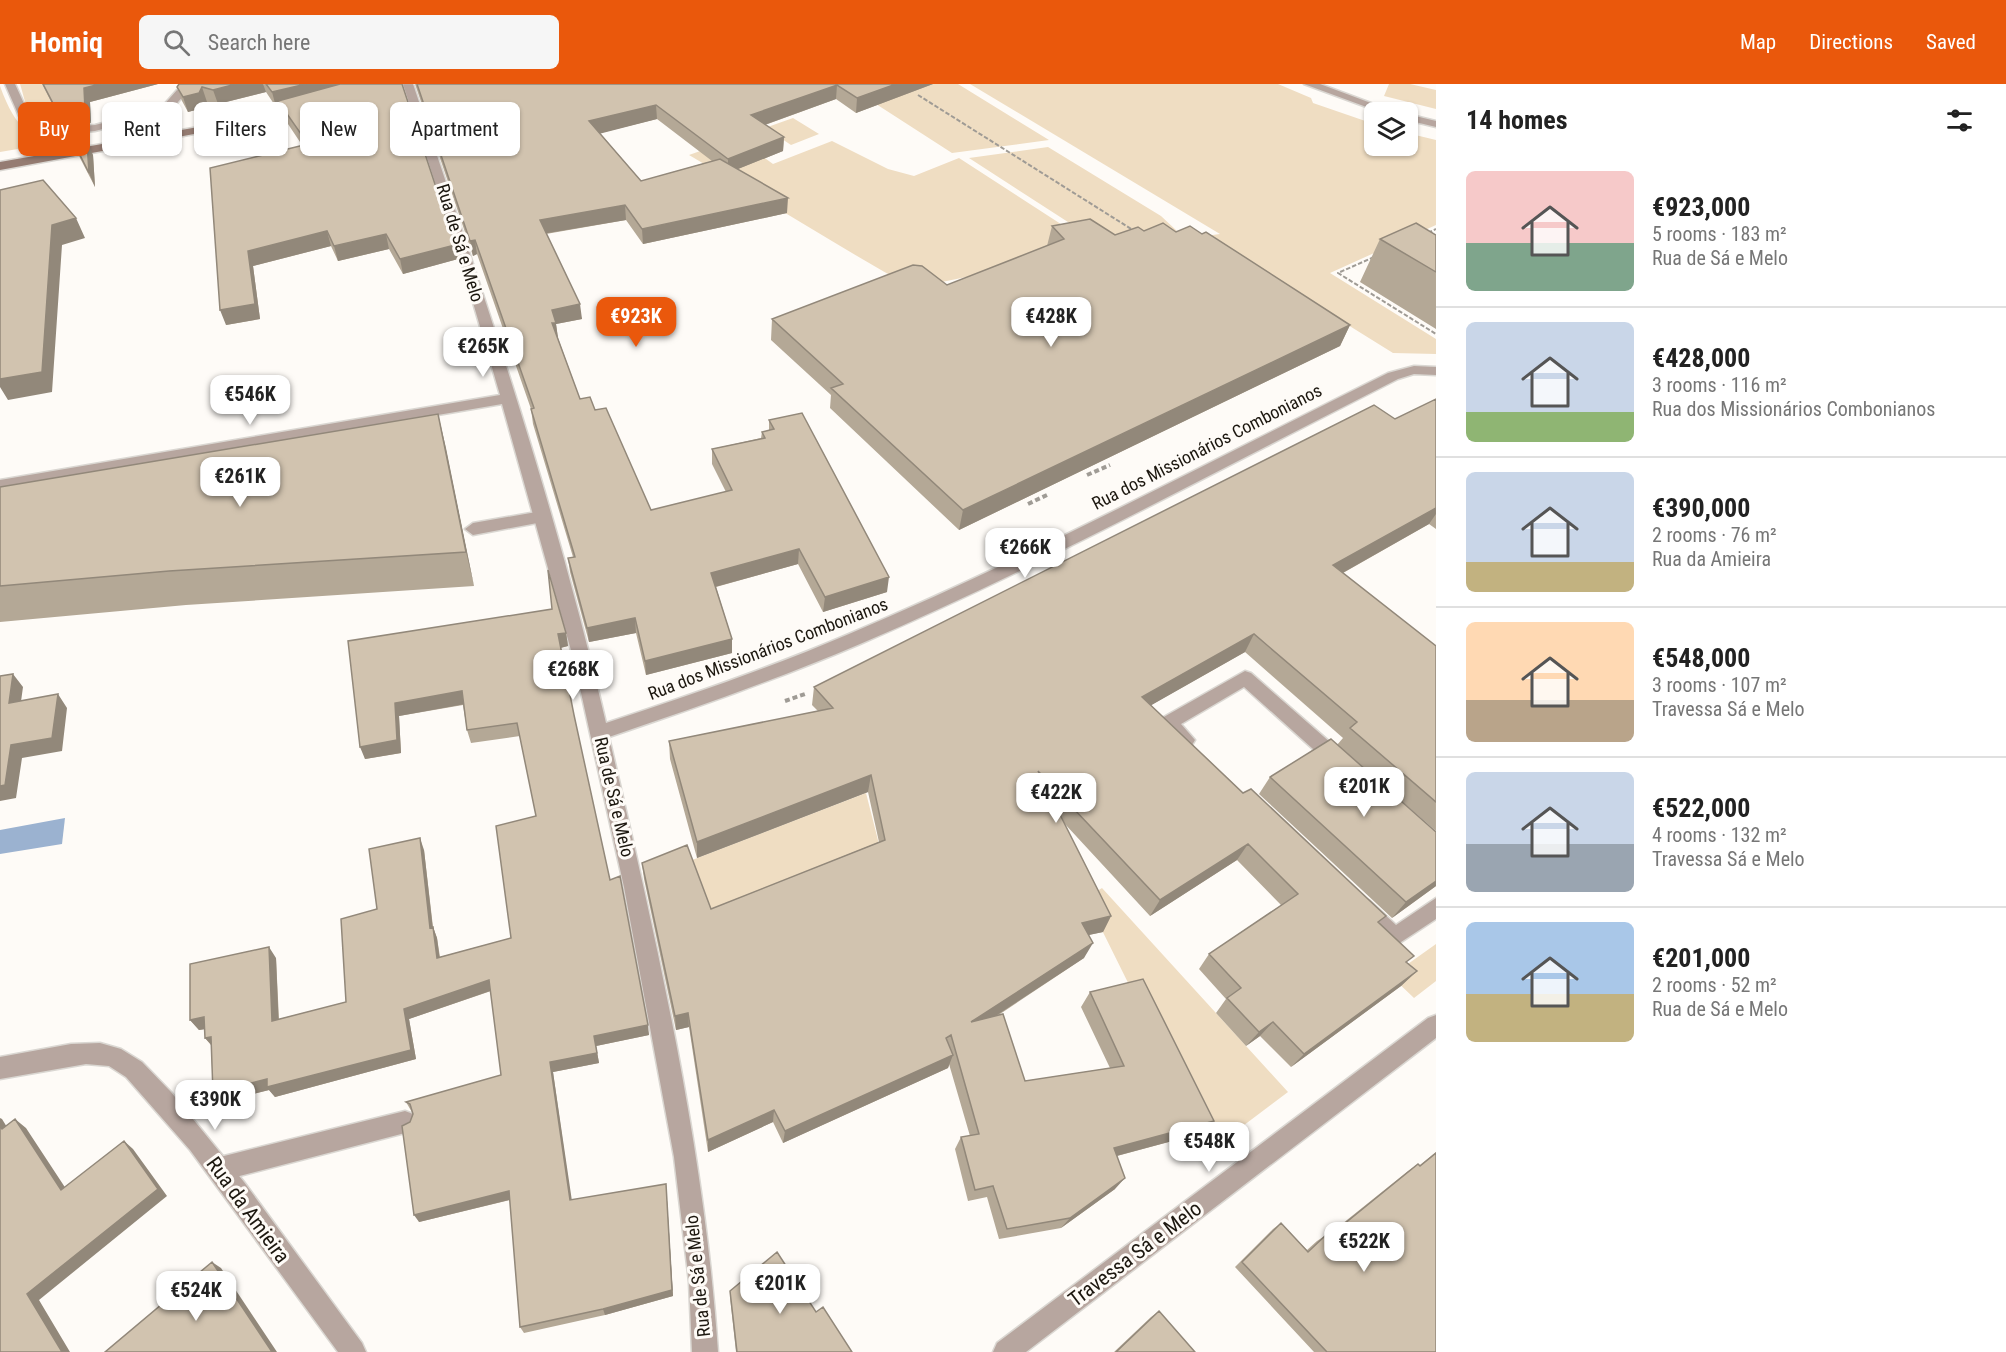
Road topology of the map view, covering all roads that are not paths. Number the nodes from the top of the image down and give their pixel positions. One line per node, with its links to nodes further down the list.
1 (10, 84): 4 (street)
2 (408, 84): 11 (street, Rua de Sá e Melo)
3 (1309, 84): 5 (street)
4 (183, 89)
5 (1364, 103)
6 (1418, 120): 7 (street)
7 (1436, 124)
8 (194, 131): 9 (main road)
9 (0, 166)
10 (1436, 371): 15 (street, Rua dos Missionários Combonianos)
11 (506, 399): 12 (street); 13 (street, Rua de Sá e Melo)
12 (0, 485)
13 (542, 517): 14 (street); 15 (street, Rua de Sá e Melo)
14 (473, 529)
15 (599, 733): 25 (street, Rua de Sá e Melo)
16 (1203, 756): 17 (street)
17 (1358, 777)
18 (1352, 896): 19 (street)
19 (1436, 907)
20 (1436, 1025): 26 (street, Travessa Sá e Melo)
21 (0, 1068): 23 (street, Rua da Amieira)
22 (405, 1122): 23 (street)
23 (220, 1169): 24 (street, Rua da Amieira)
24 (353, 1352)
25 (705, 1352)
26 (1006, 1352)

